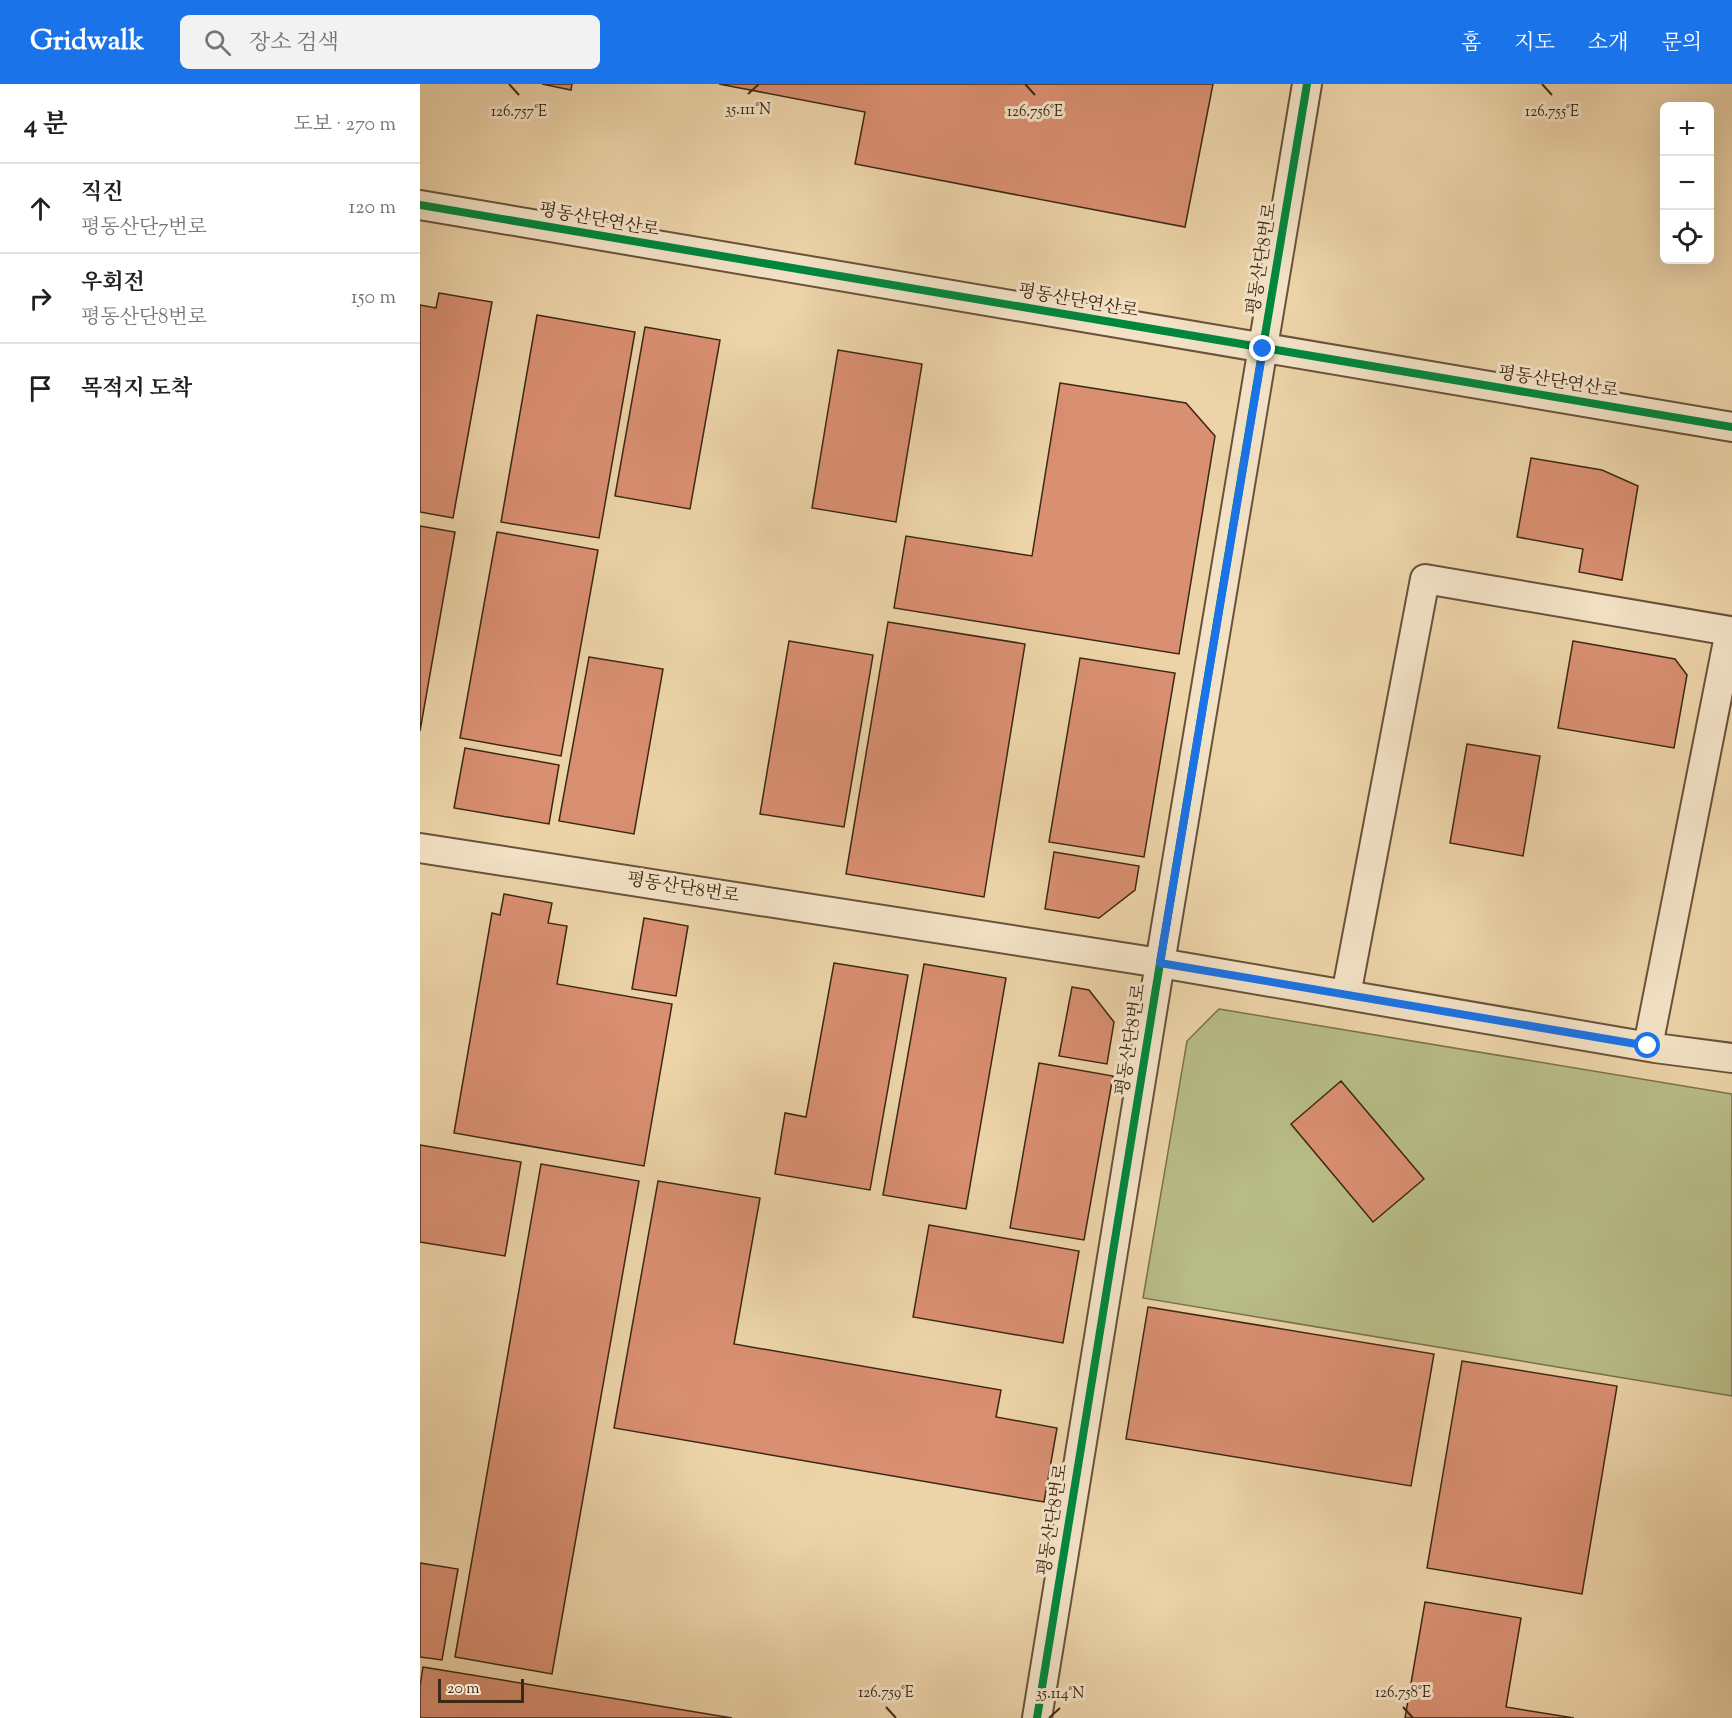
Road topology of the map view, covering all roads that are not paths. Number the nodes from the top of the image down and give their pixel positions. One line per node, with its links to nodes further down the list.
1 (1307, 84): 3 (street, 평동산단8번로)
2 (420, 205): 3 (street, 평동산단연산로)
3 (1263, 349): 4 (street, 평동산단연산로); 6 (street, 평동산단8번로)
4 (1732, 427)
5 (420, 848): 6 (street, 평동산단8번로)
6 (1160, 963): 7 (street); 10 (street, 평동산단8번로)
7 (1346, 995): 8 (street); 8 (street)
8 (1648, 1046): 9 (street)
9 (1732, 1058)
10 (1037, 1718)

